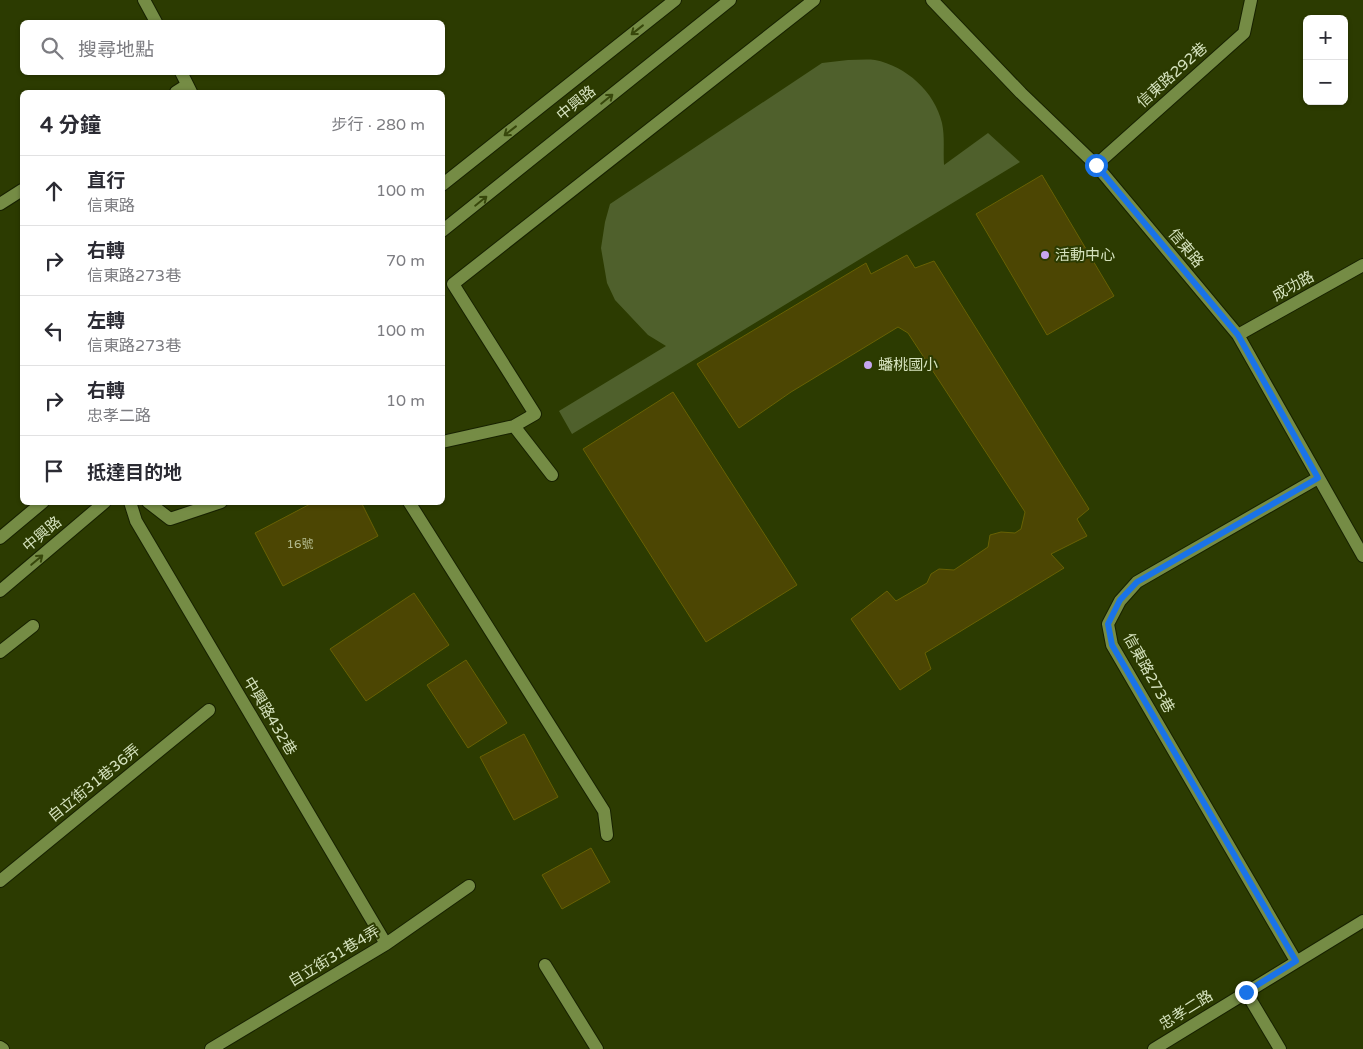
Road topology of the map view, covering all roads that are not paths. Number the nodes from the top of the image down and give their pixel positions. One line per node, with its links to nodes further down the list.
1 (144, 0): 7 (street)
2 (675, 0): 11 (street, 中興路, one-way to 11)
3 (730, 0): 14 (street, 中興路, one-way to 3)
4 (814, 0): 17 (street)
5 (932, 0): 10 (street, 信東路)
6 (1251, 0): 10 (street, 信東路292巷)
7 (155, 20)
8 (182, 75): 9 (street)
9 (189, 89)
10 (1096, 165): 16 (street, 信東路)
11 (445, 183)
12 (20, 191): 13 (street)
13 (0, 204)
14 (445, 229)
15 (1363, 265): 16 (street, 成功路)
16 (1238, 335): 20 (street, 信東路)
17 (514, 426): 18 (street); 19 (street)
18 (445, 441)
19 (552, 475)
20 (1318, 478): 28 (street, 信東路); 38 (street, 信東路273巷)
21 (39, 505): 27 (street, 中興路)
22 (101, 505): 29 (street, 中興路, one-way to 22)
23 (131, 505): 37 (street, 中興路432巷)
24 (152, 505): 25 (street)
25 (213, 505)
26 (411, 505): 33 (street)
27 (2, 533)
28 (1363, 556)
29 (0, 591)
30 (34, 626): 31 (street)
31 (0, 652)
32 (209, 710): 34 (street, 自立街31巷36弄)
33 (607, 835)
34 (0, 881)
35 (469, 886): 37 (street, 自立街31巷4弄)
36 (1363, 921): 38 (street, 忠孝二路)
37 (386, 944): 41 (street, 自立街31巷4弄)
38 (1296, 961): 40 (street, 忠孝二路)
39 (545, 965): 42 (street)
40 (1246, 992): 43 (street, 忠孝二路); 44 (street)
41 (211, 1049)
42 (597, 1049)
43 (1154, 1049)
44 (1280, 1049)

